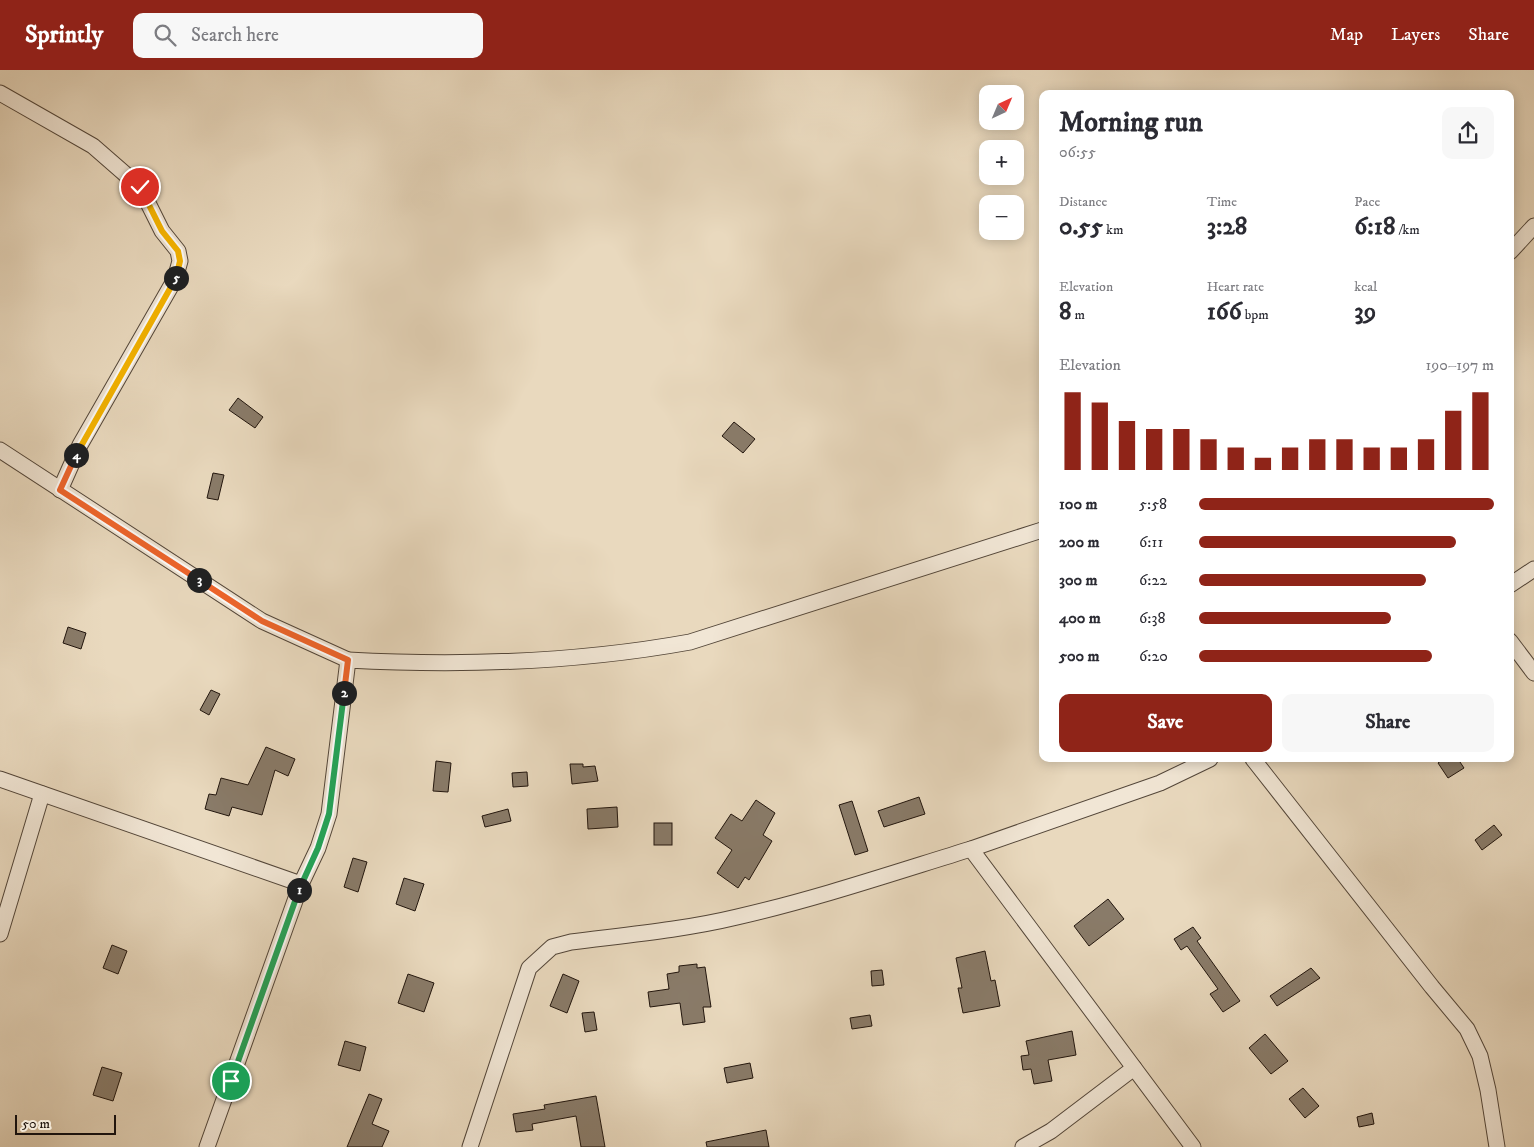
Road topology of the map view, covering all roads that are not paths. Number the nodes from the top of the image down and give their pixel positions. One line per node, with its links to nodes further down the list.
1 (0, 93): 5 (street)
2 (1534, 226): 3 (street)
3 (1514, 248)
4 (0, 450): 5 (street)
5 (60, 490): 10 (street)
6 (1039, 531): 10 (street)
7 (1534, 569): 8 (street)
8 (1514, 582)
9 (1514, 646): 11 (street)
10 (348, 660): 17 (street)
11 (1534, 674)
12 (1204, 762): 16 (street)
13 (1255, 762): 24 (street)
14 (0, 779): 15 (street)
15 (42, 794): 17 (street); 18 (street)
16 (971, 849): 19 (street); 21 (street)
17 (301, 884): 20 (street)
18 (0, 934)
19 (1134, 1068): 22 (street); 23 (street)
20 (207, 1147)
21 (470, 1147)
22 (1023, 1147)
23 (1193, 1147)
24 (1497, 1147)

